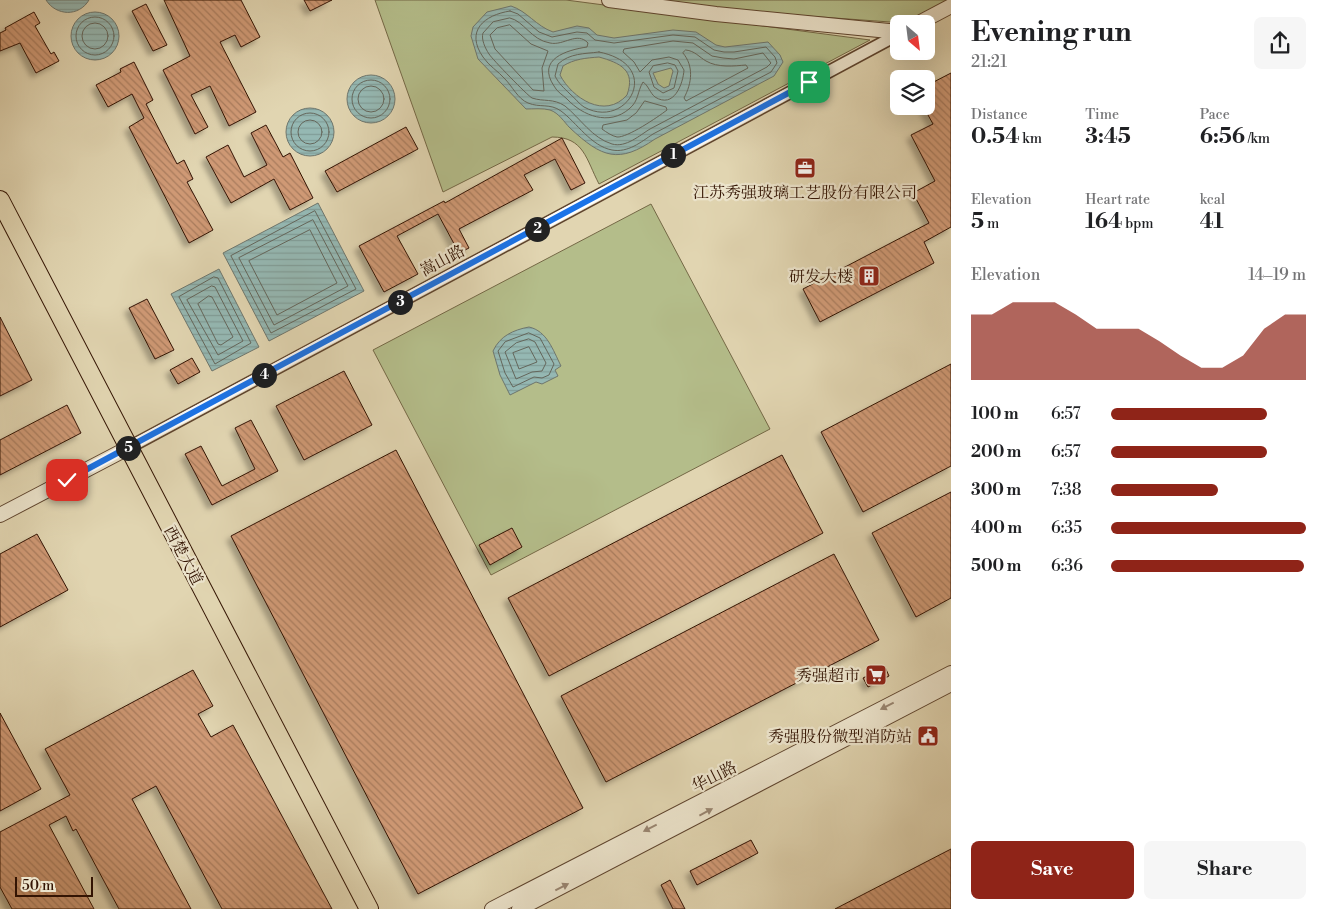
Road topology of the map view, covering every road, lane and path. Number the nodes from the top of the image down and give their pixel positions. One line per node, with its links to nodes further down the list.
1 (609, 0): 4 (street)
2 (951, 6): 3 (street)
3 (934, 15)
4 (890, 32)
5 (890, 38): 7 (street, 嵩山路)
6 (0, 200): 7 (main road, 西楚大道)
7 (128, 448): 8 (street, 嵩山路); 11 (main road, 西楚大道)
8 (0, 515)
9 (951, 672): 12 (street, 华山路, one-way to 12)
10 (951, 684): 13 (street, 华山路, one-way to 10)
11 (369, 909)
12 (492, 909)
13 (519, 909)

